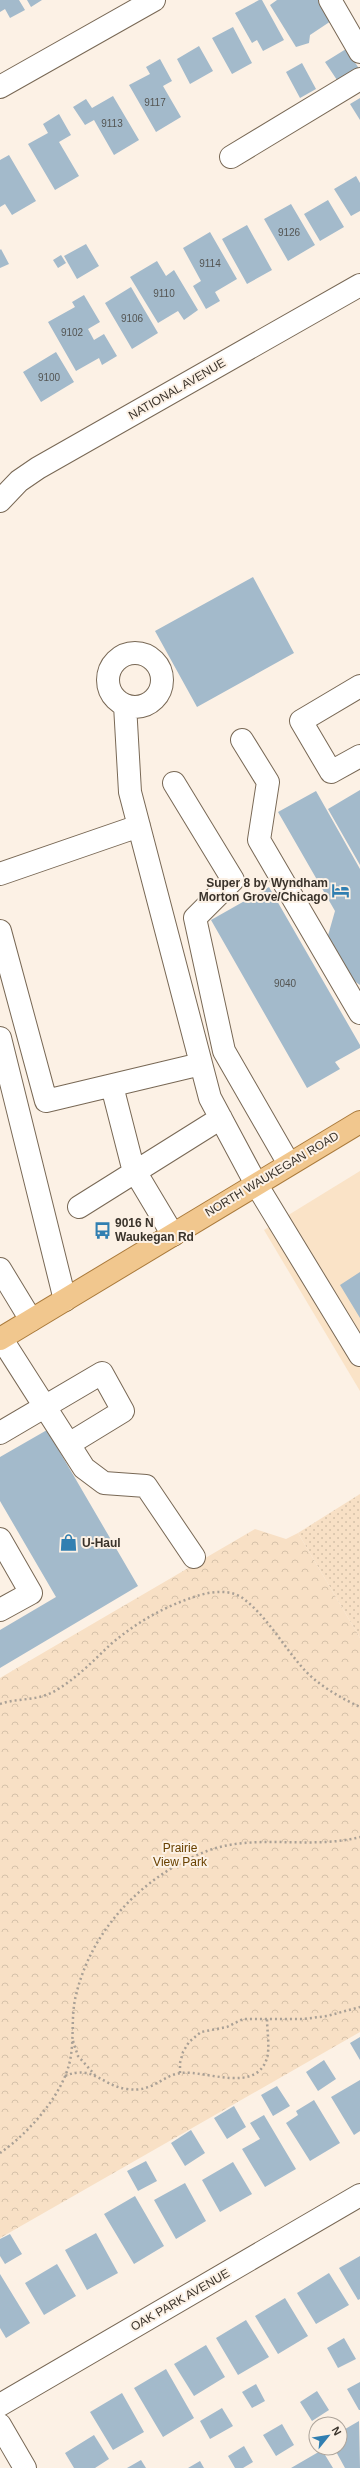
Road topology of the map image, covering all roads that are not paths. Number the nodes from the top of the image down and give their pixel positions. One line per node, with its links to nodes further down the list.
1 (154, 0): 5 (street)
2 (330, 0): 3 (street)
3 (360, 52)
4 (360, 79): 6 (street)
5 (0, 87)
6 (231, 156)
7 (360, 285): 8 (street, NATIONAL AVENUE)
8 (0, 501)
9 (360, 686): 12 (street)
10 (125, 705): 14 (street)
11 (242, 740): 17 (street)
12 (360, 756)
13 (174, 783): 24 (street)
14 (139, 826): 15 (street); 19 (street)
15 (0, 874)
16 (0, 931): 21 (street)
17 (360, 1013)
18 (0, 1038): 20 (street)
19 (202, 1064): 21 (street); 22 (street)
20 (5, 1075): 30 (street)
21 (112, 1086): 25 (street)
22 (221, 1118): 25 (street); 26 (street)
23 (360, 1122): 24 (main road, NORTH WAUKEGAN ROAD)
24 (290, 1164): 26 (main road, NORTH WAUKEGAN ROAD)
25 (135, 1172): 27 (street); 28 (street)
26 (256, 1184): 28 (main road, NORTH WAUKEGAN ROAD); 33 (street)
27 (78, 1207)
28 (173, 1235): 30 (main road, NORTH WAUKEGAN ROAD)
29 (0, 1269): 31 (street)
30 (65, 1300): 31 (main road, NORTH WAUKEGAN ROAD)
31 (31, 1320): 32 (main road, NORTH WAUKEGAN ROAD)
32 (0, 1339): 34 (street)
33 (360, 1355)
34 (45, 1406): 35 (street); 36 (street); 36 (street)
35 (0, 1433)
36 (69, 1444): 38 (street)
37 (0, 1539): 39 (street)
38 (194, 1557)
39 (0, 1610)
40 (360, 2195): 41 (street, OAK PARK AVENUE)
41 (0, 2404)
42 (0, 2425): 43 (street)
43 (25, 2468)

